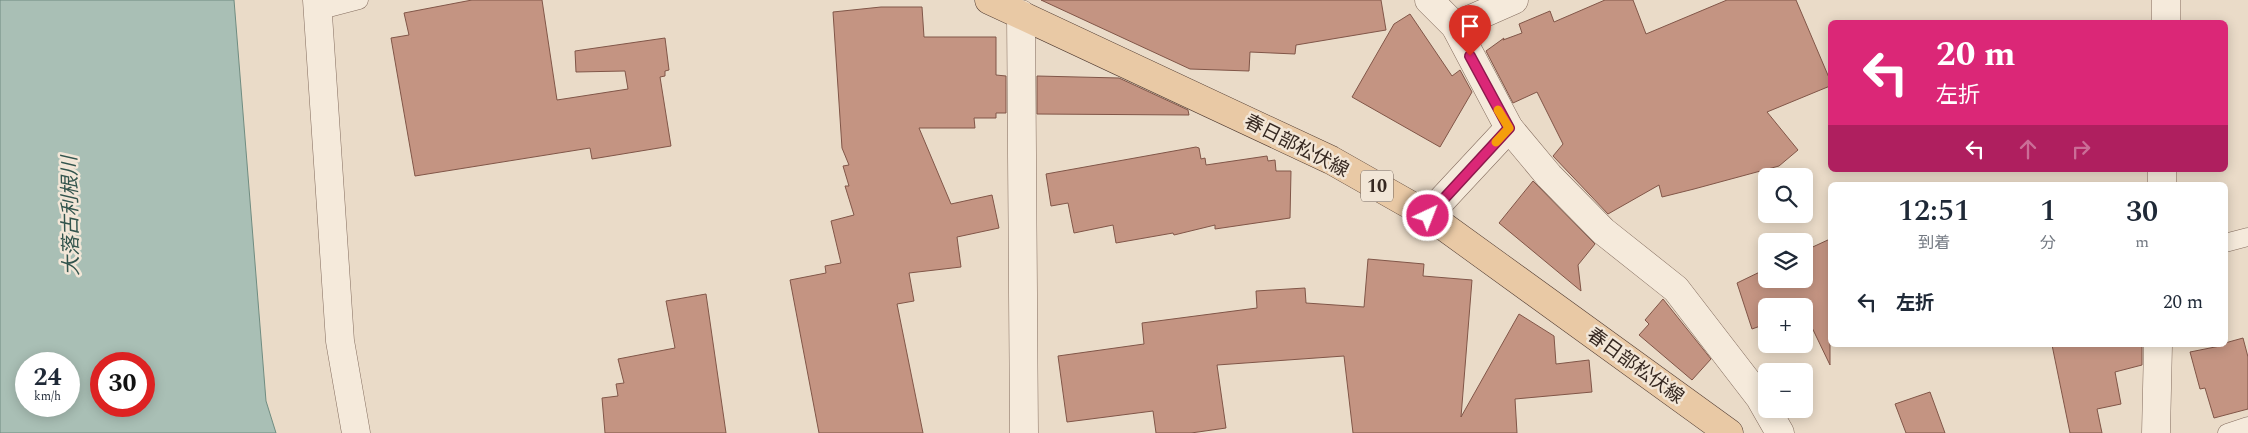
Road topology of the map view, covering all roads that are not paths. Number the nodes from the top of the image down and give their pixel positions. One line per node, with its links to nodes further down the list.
1 (359, 0): 6 (lane)
2 (989, 0): 7 (main road, 春日部松伏線 / 10)
3 (1429, 0): 9 (street)
4 (1514, 0): 9 (street)
5 (2166, 0): 8 (street)
6 (317, 5): 16 (street)
7 (1021, 14): 11 (main road, 春日部松伏線 / 10); 17 (street)
8 (2166, 20)
9 (1454, 26): 10 (street)
10 (1509, 128): 11 (street); 19 (street)
11 (1428, 216): 18 (main road, 春日部松伏線 / 10)
12 (2248, 237): 13 (lane)
13 (2228, 241)
14 (2158, 347): 20 (street)
15 (2248, 426): 21 (lane)
16 (356, 433)
17 (1024, 433)
18 (1729, 433)
19 (1780, 433)
20 (2156, 433)
21 (2227, 433)

